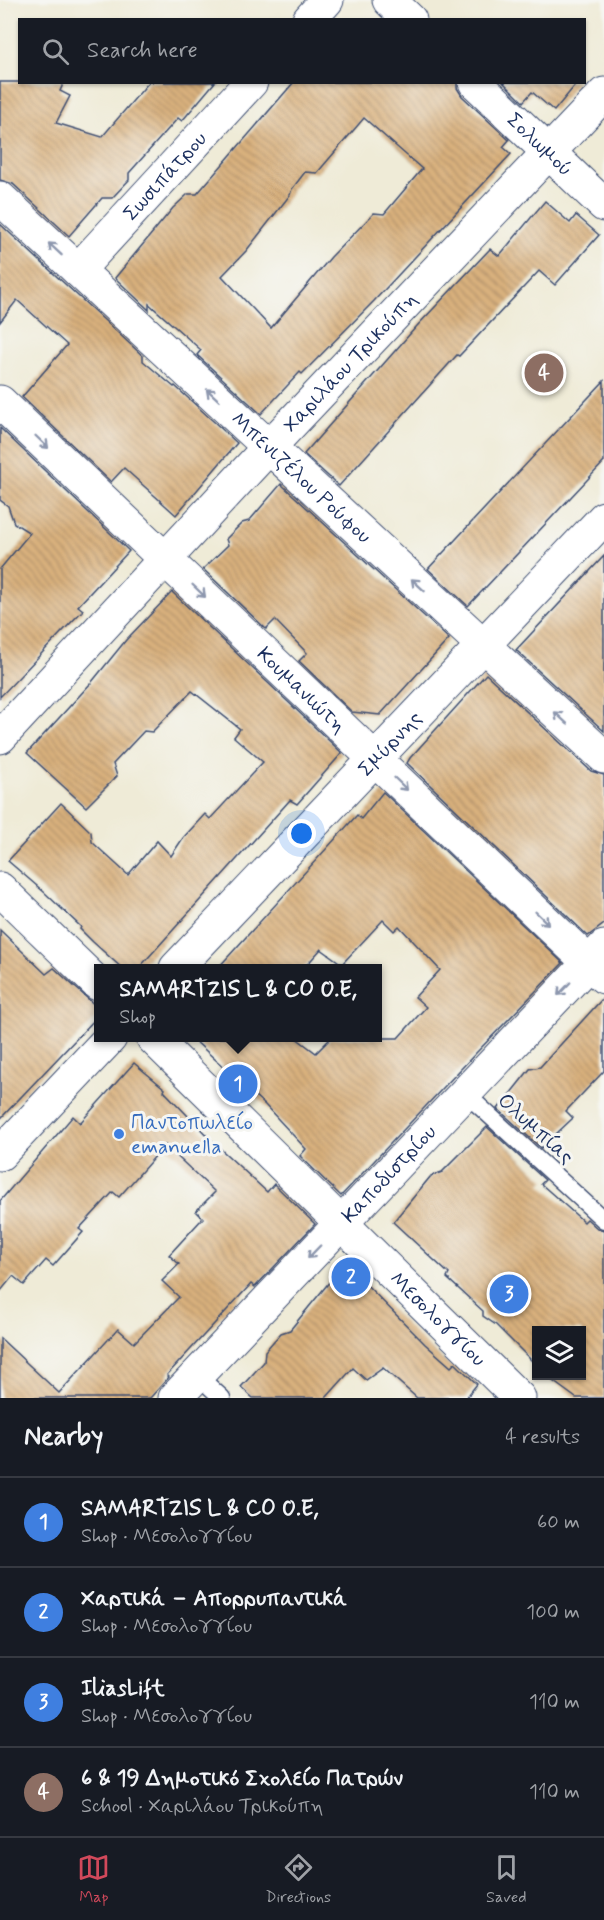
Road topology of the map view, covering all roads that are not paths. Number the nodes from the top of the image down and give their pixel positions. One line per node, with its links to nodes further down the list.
1 (327, 0): 3 (street)
2 (389, 0): 4 (street)
3 (311, 18)
4 (408, 18)
5 (249, 84): 11 (street, Σωσιπάτρου)
6 (477, 84): 8 (street, Σολωμού)
7 (604, 94): 8 (street, Χαριλάου Τρικούπη)
8 (548, 153): 10 (street, Σολωμού); 13 (street, Χαριλάου Τρικούπη)
9 (0, 198): 11 (street, Μπενιζέλου Ρούφου, one-way to 9)
10 (604, 205)
11 (78, 270): 13 (street, Μπενιζέλου Ρούφου, one-way to 11)
12 (0, 402): 15 (street, Κουμανιώτη, one-way to 15)
13 (269, 447): 15 (street, Χαριλάου Τρικούπη); 16 (street, Μπενιζέλου Ρούφου, one-way to 13)
14 (604, 518): 16 (street, Σμύρνης)
15 (165, 559): 17 (street, Χαριλάου Τρικούπη); 19 (street, Κουμανιώτη, one-way to 19)
16 (483, 645): 18 (street, Μπενιζέλου Ρούφου, one-way to 16); 19 (street, Σμύρνης)
17 (0, 737)
18 (604, 757)
19 (375, 759): 21 (street, Κουμανιώτη, one-way to 21); 22 (street, Σμύρνης)
20 (0, 889): 23 (street)
21 (599, 962): 26 (street, Καποδιστρίου, one-way to 26)
22 (181, 964)
23 (94, 979)
24 (107, 1042): 27 (street)
25 (157, 1042): 29 (street, Μεσολογγίου)
26 (465, 1094): 28 (lane, Ολυμπίας); 29 (street, Καποδιστρίου)
27 (0, 1154)
28 (604, 1220)
29 (341, 1224): 30 (street, Καποδιστρίου, one-way to 30); 33 (street, Μεσολογγίου)
30 (197, 1375): 31 (street, Καποδιστρίου); 32 (lane)
31 (175, 1398)
32 (222, 1398)
33 (519, 1398)

